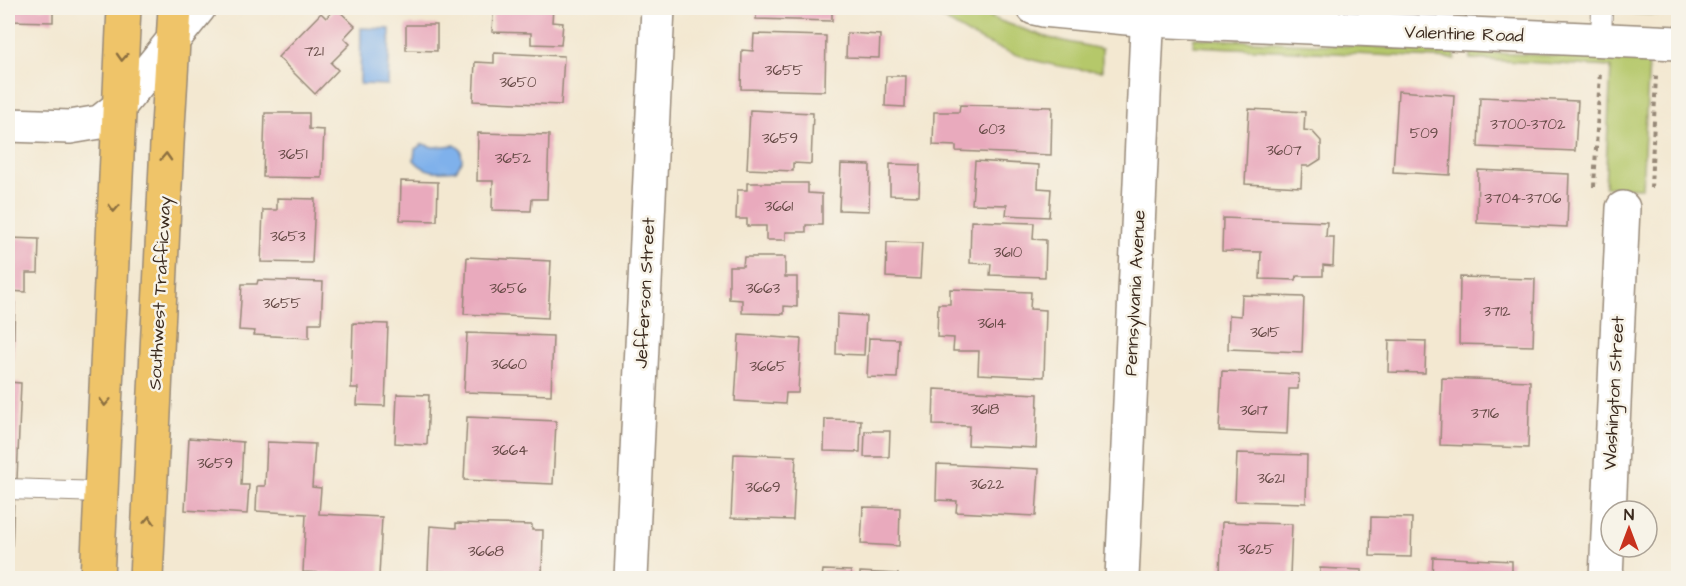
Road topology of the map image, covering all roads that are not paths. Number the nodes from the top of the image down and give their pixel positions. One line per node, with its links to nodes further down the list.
1 (124, 8): 11 (main road, one-way to 11)
2 (175, 8): 8 (main road, Southwest Trafficway)
3 (199, 8): 8 (street)
4 (658, 8): 18 (street, Jefferson Street)
5 (1034, 8): 7 (street, Valentine Road)
6 (1602, 8): 10 (lane)
7 (1148, 14): 10 (street, Valentine Road); 19 (street, Pennsylvania Avenue)
8 (173, 41): 11 (street); 17 (main road, Southwest Trafficway, one-way to 8)
9 (1678, 43): 10 (street, Valentine Road)
10 (1601, 55)
11 (119, 107): 12 (street); 15 (main road, one-way to 15)
12 (8, 125)
13 (1623, 208): 20 (street, Washington Street)
14 (8, 489): 15 (lane)
15 (101, 492): 16 (main road)
16 (97, 579)
17 (146, 579)
18 (632, 579)
19 (1122, 579)
20 (1606, 579)

